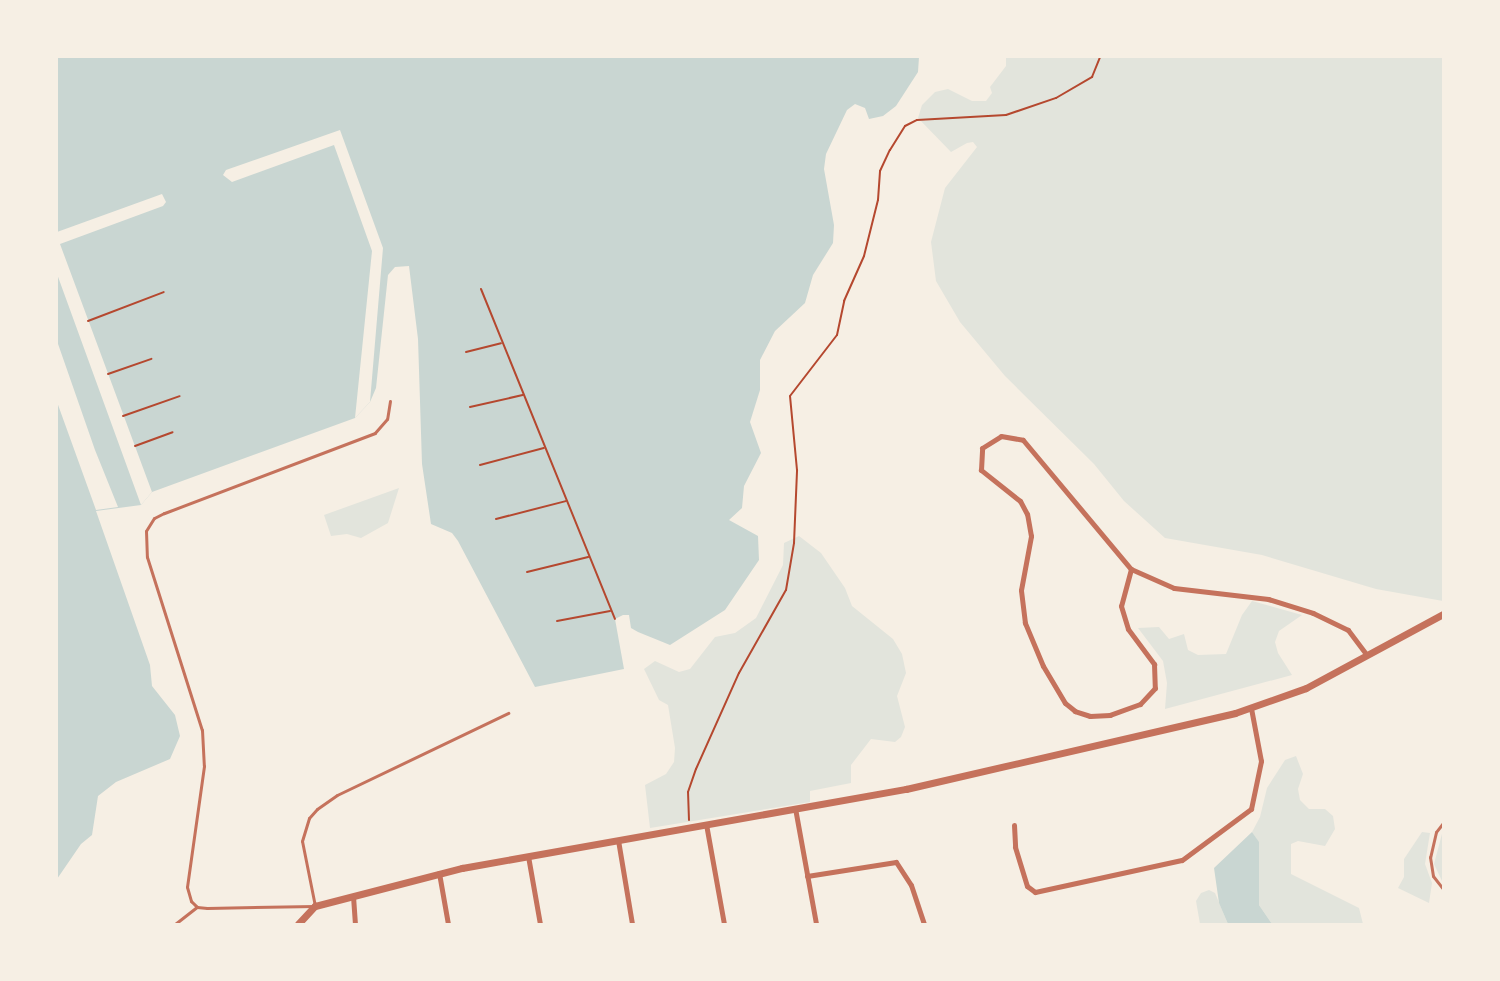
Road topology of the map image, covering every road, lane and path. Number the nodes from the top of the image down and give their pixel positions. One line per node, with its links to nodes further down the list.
1 (1100, 57): 31 (path)
2 (481, 289): 5 (path)
3 (164, 292): 4 (path)
4 (88, 321)
5 (502, 343): 6 (path); 9 (path)
6 (466, 352)
7 (151, 359): 8 (path)
8 (108, 374)
9 (524, 394): 12 (path); 16 (path)
10 (180, 396): 13 (path)
11 (390, 401): 42 (lane)
12 (470, 407)
13 (123, 416)
14 (173, 432): 15 (path)
15 (135, 446)
16 (545, 448): 17 (path); 18 (path)
17 (480, 465)
18 (567, 501): 19 (path); 20 (path)
19 (496, 519)
20 (589, 556): 22 (path); 23 (path)
21 (1131, 569): 21 (street); 27 (street)
22 (527, 572)
23 (611, 610): 25 (path); 26 (path)
24 (1443, 614): 27 (street)
25 (615, 619)
26 (557, 621)
27 (1366, 654): 28 (street)
28 (1251, 708): 30 (street); 34 (street)
29 (508, 713): 41 (lane)
30 (795, 808): 33 (street); 38 (street)
31 (690, 823)
32 (1443, 823): 39 (lane)
33 (705, 824): 35 (street); 49 (street)
34 (1014, 825)
35 (618, 840): 36 (street); 48 (street)
36 (528, 856): 37 (street); 47 (street)
37 (439, 873): 40 (street); 46 (street)
38 (807, 876): 50 (street); 51 (street)
39 (1443, 889)
40 (353, 896): 41 (street); 45 (street)
41 (315, 906): 42 (lane); 44 (street)
42 (197, 907): 43 (lane)
43 (175, 924)
44 (298, 924)
45 (355, 924)
46 (448, 924)
47 (540, 924)
48 (632, 924)
49 (724, 924)
50 (816, 924)
51 (924, 924)

